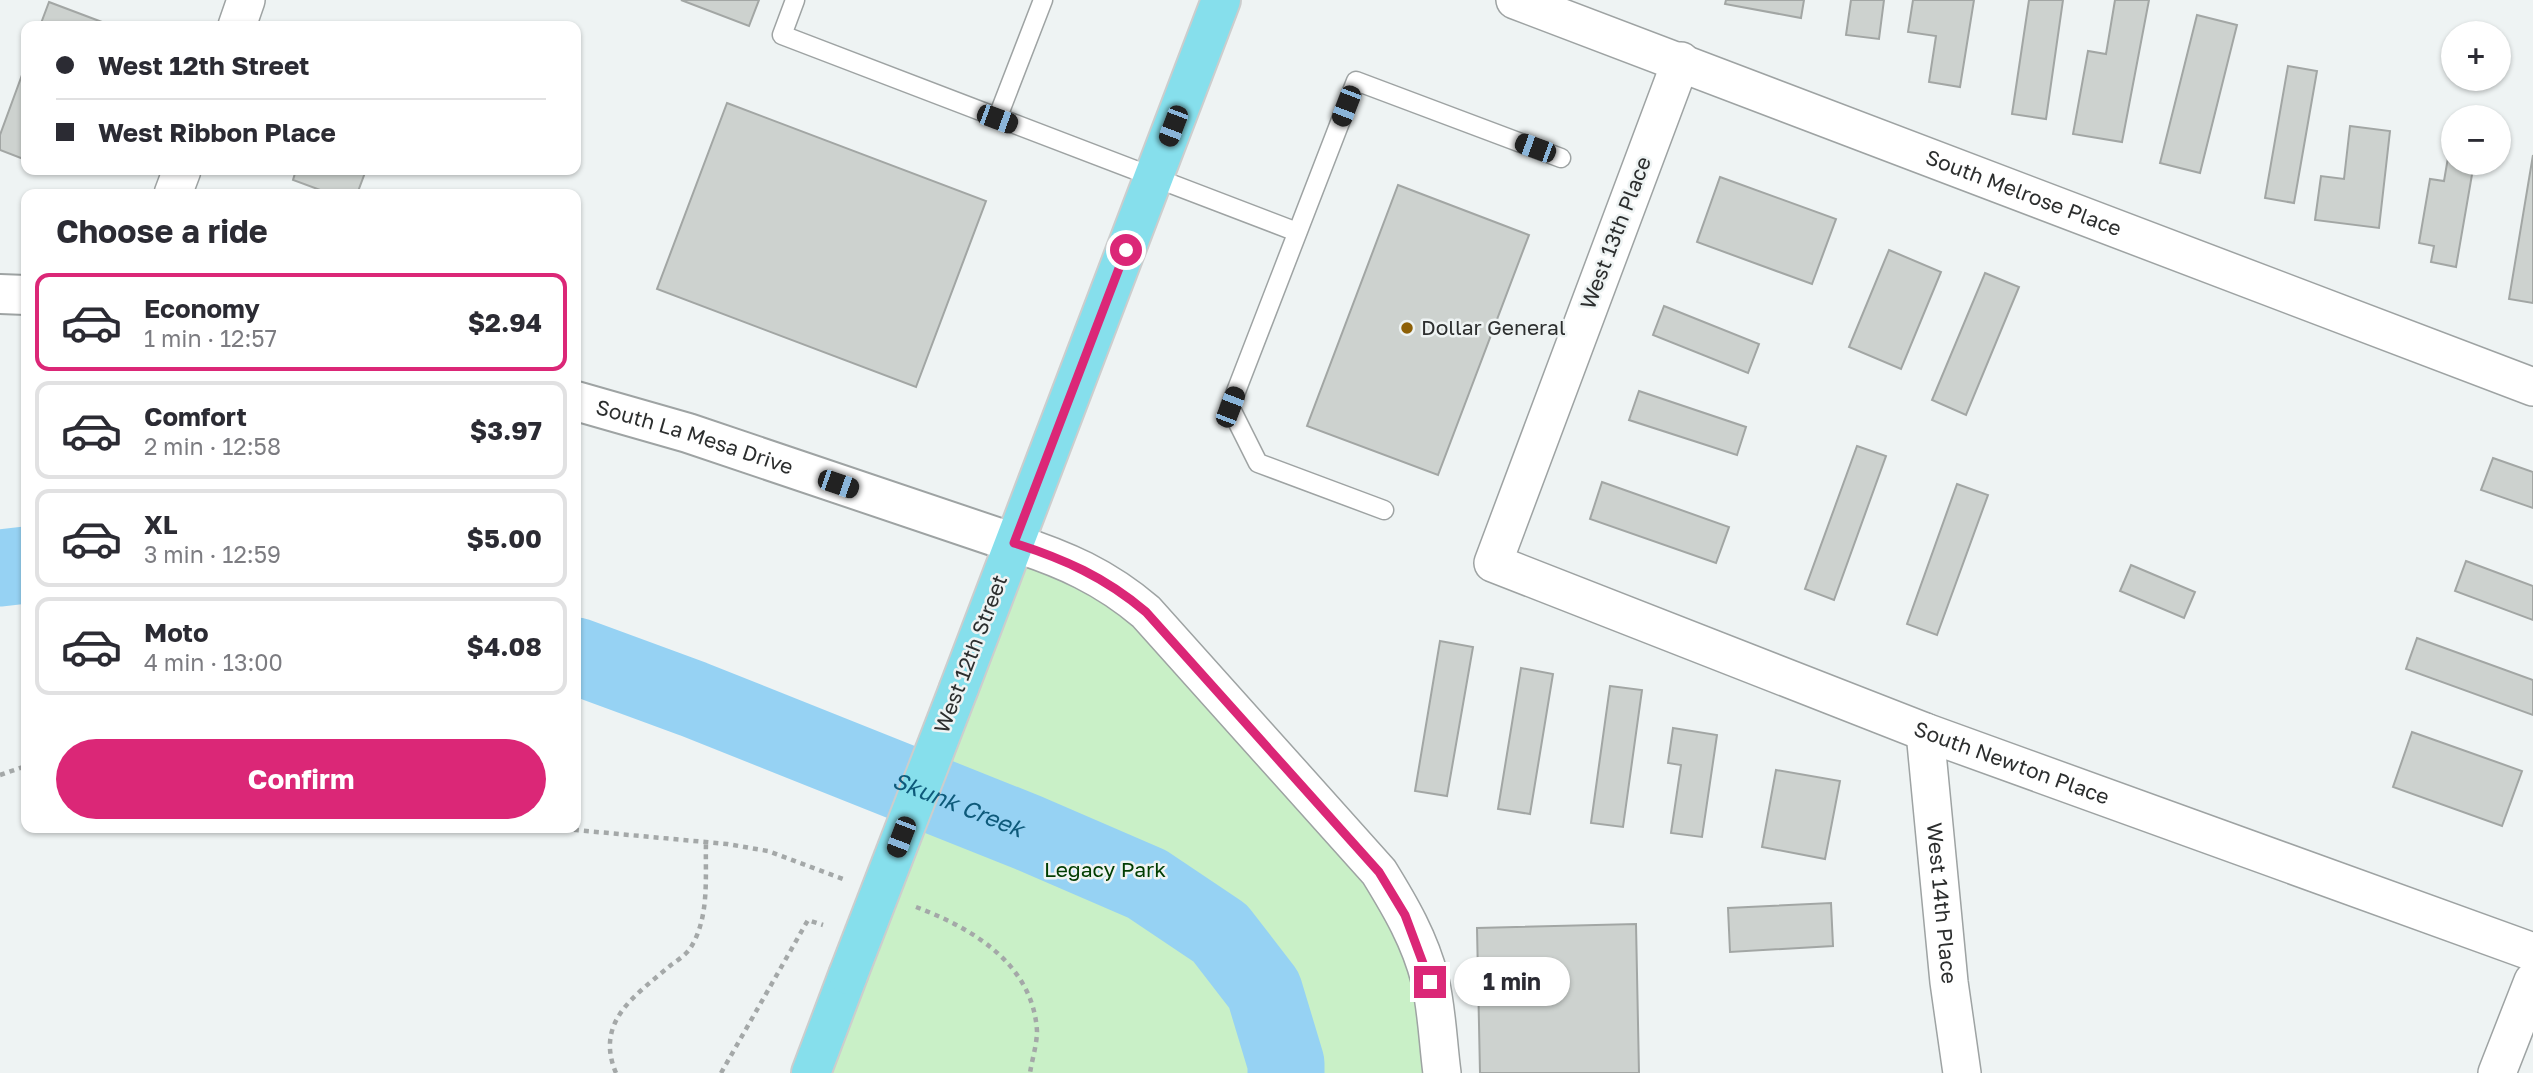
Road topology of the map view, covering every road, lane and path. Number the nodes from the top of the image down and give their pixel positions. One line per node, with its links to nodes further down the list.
1 (246, 0): 6 (street)
2 (795, 0): 8 (lane)
3 (1043, 0): 8 (lane)
4 (1221, 0): 10 (main road, West 12th Street)
5 (1515, 0): 7 (street, South Melrose Place)
6 (239, 21)
7 (1681, 61): 14 (street, South Melrose Place); 18 (street, West 13th Place)
8 (997, 119): 10 (lane)
9 (1560, 158): 11 (lane)
10 (1154, 176): 11 (lane); 17 (main road, West 12th Street)
11 (1297, 232): 16 (lane)
12 (0, 294): 13 (street)
13 (21, 295)
14 (2533, 387)
15 (581, 402): 17 (street, South La Mesa Drive)
16 (1384, 510)
17 (1014, 543): 26 (main road, West 12th Street, bridge); 33 (street)
18 (1493, 562): 19 (street, South Newton Place)
19 (1925, 732): 27 (street, South Newton Place); 34 (street, West 14th Place)
20 (21, 768): 21 (path)
21 (0, 775)
22 (581, 830): 23 (path)
23 (706, 842): 24 (path); 29 (path)
24 (846, 881)
25 (910, 905): 32 (path)
26 (863, 937): 30 (path); 31 (main road, West 12th Street, bridge)
27 (2533, 952)
28 (2533, 981): 35 (street)
29 (616, 1073)
30 (721, 1073)
31 (811, 1073)
32 (1030, 1073)
33 (1442, 1073)
34 (1962, 1073)
35 (2497, 1073)

